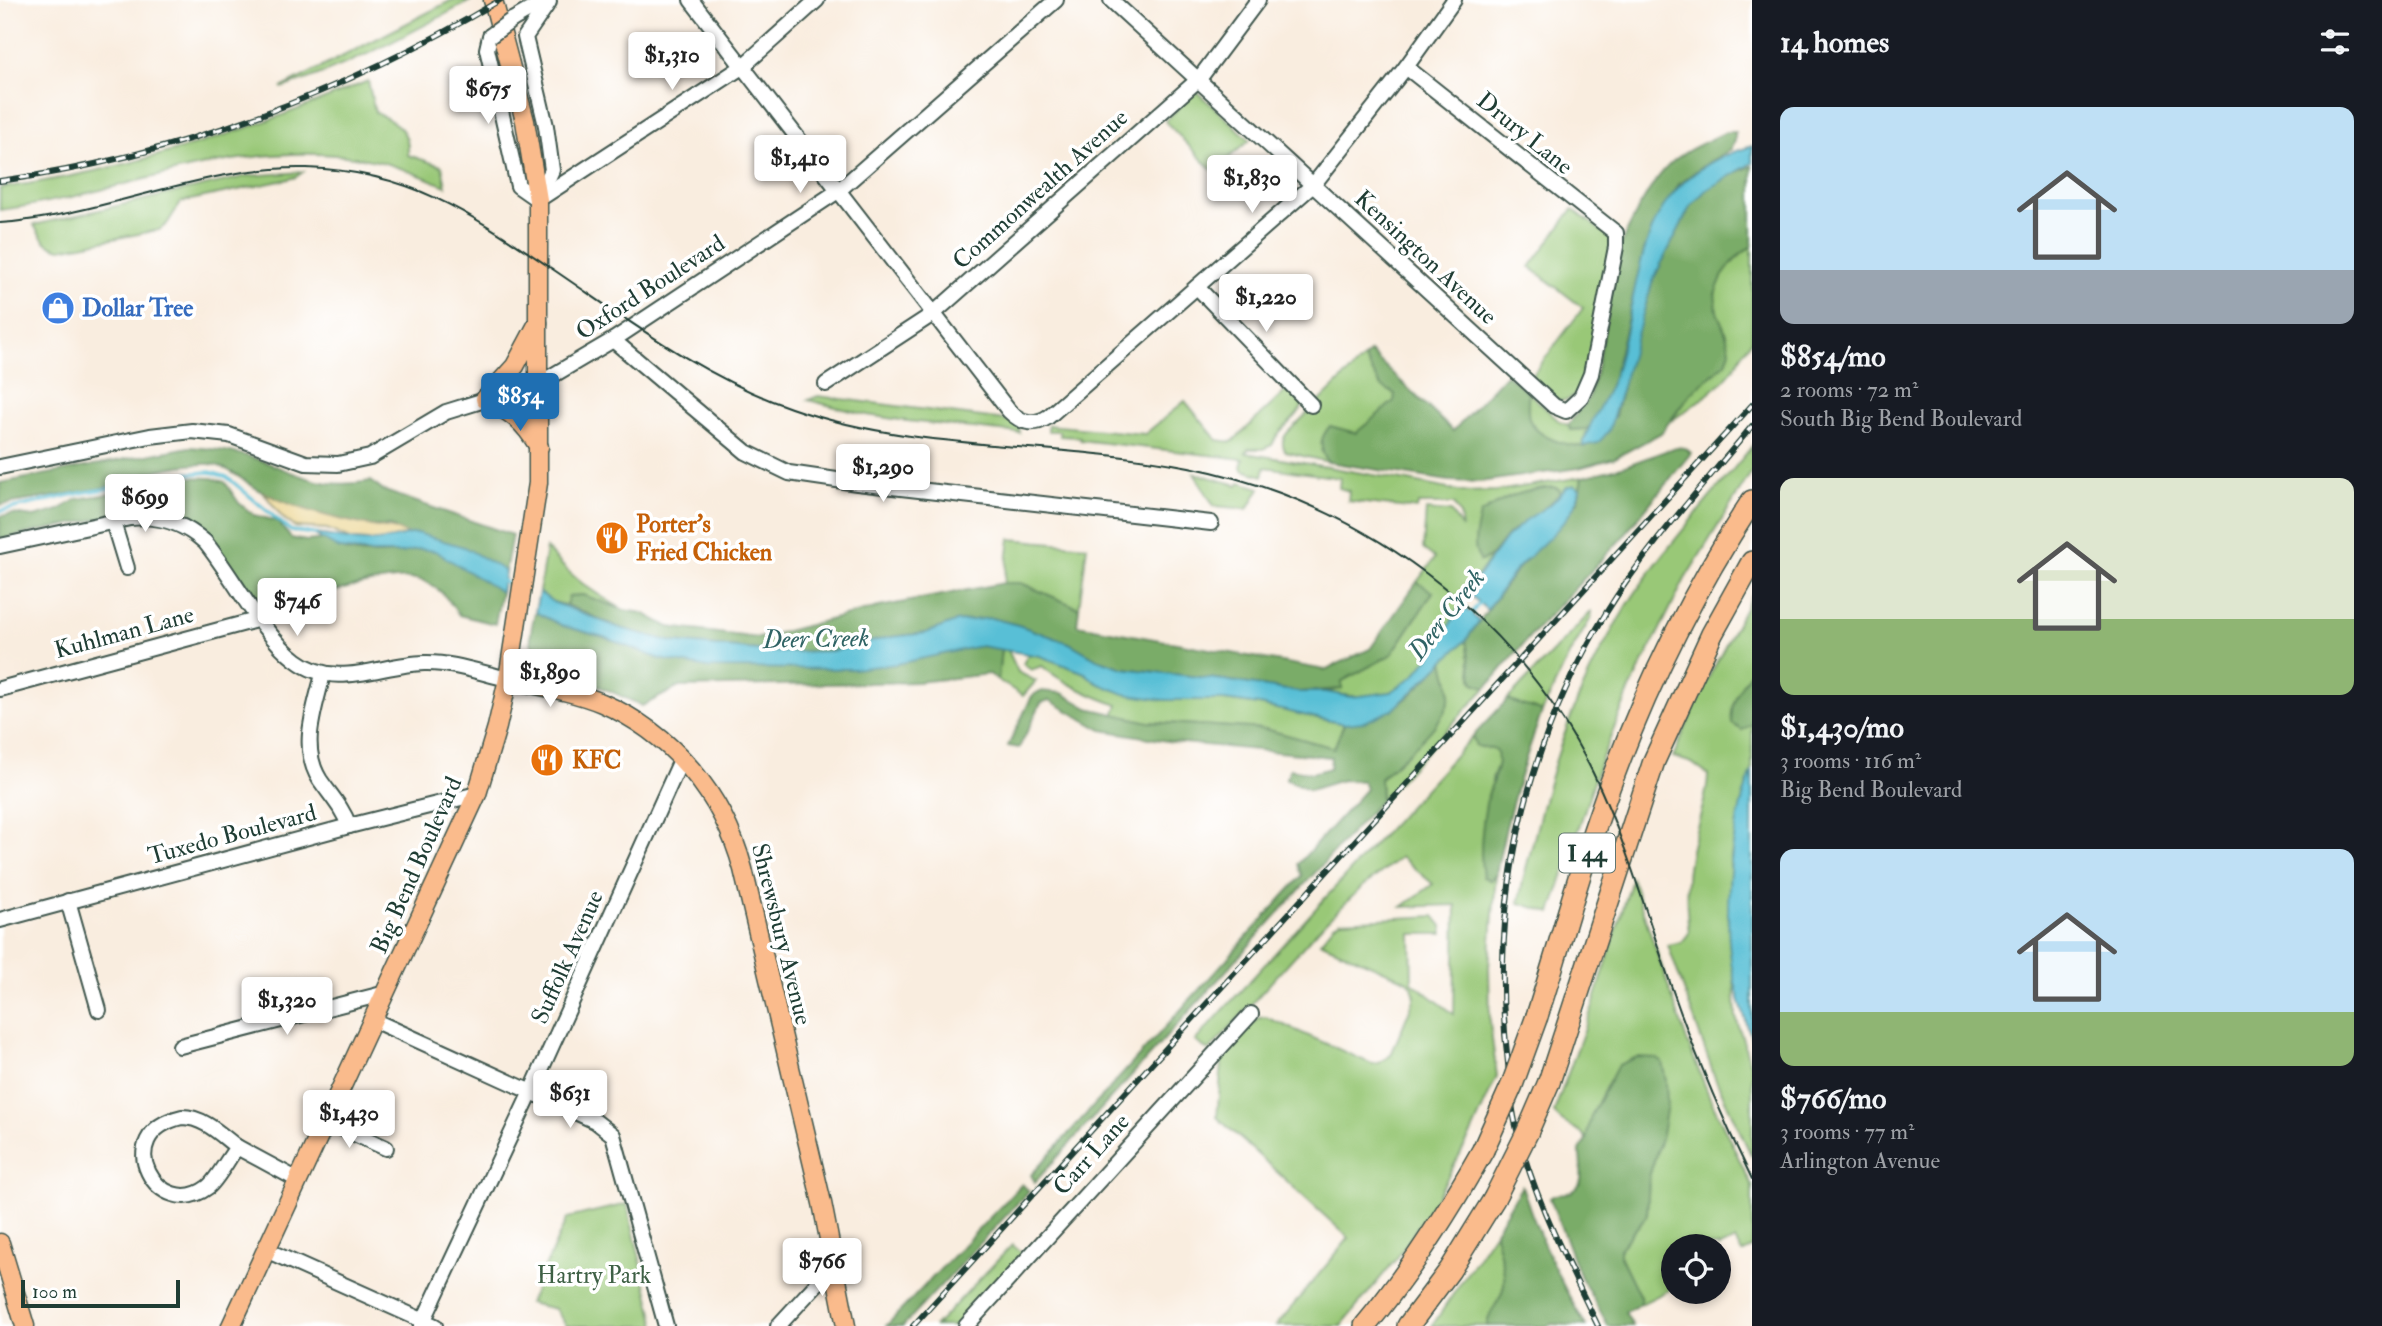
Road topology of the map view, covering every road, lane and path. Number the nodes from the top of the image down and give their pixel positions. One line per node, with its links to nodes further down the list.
1 (493, 0): 16 (main road, Big Bend Boulevard)
2 (691, 0): 11 (street)
3 (817, 0): 11 (street)
4 (1056, 0): 15 (street, Oxford Boulevard)
5 (1111, 0): 13 (street, Kensington Avenue)
6 (1258, 0): 13 (street, Commonwealth Avenue)
7 (1454, 0): 12 (street)
8 (551, 1): 9 (street); 10 (street)
9 (514, 20): 10 (street); 16 (street, bridge)
10 (525, 37): 16 (street)
11 (742, 66): 15 (street); 16 (street)
12 (1406, 67): 14 (street); 25 (street, Drury Lane)
13 (1199, 79): 14 (street, Kensington Avenue); 18 (street, Commonwealth Avenue)
14 (1314, 184): 17 (street); 25 (street, Kensington Avenue)
15 (838, 191): 18 (street); 20 (street, Oxford Boulevard)
16 (538, 200): 19 (main road, Big Bend Boulevard)
17 (1197, 287): 18 (street); 24 (street)
18 (933, 314): 22 (street, Commonwealth Avenue)
19 (539, 321): 21 (main road, Big Bend Boulevard); 23 (main road)
20 (613, 340): 21 (street, Oxford Boulevard); 30 (street)
21 (540, 383): 23 (street, Oxford Boulevard); 26 (main road, Big Bend Boulevard)
22 (826, 384)
23 (485, 399): 26 (main road); 27 (street, Oxford Boulevard)
24 (1311, 405)
25 (1554, 406)
26 (539, 447): 36 (main road, Big Bend Boulevard)
27 (0, 467)
28 (1752, 500): 63 (highway, I 44, bridge)
29 (113, 522): 31 (street); 33 (street); 34 (street)
30 (1211, 523)
31 (0, 546)
32 (1752, 562): 64 (highway, I 44, bridge)
33 (127, 568)
34 (260, 619): 35 (street); 37 (street, Kuhlman Lane)
35 (323, 674): 36 (street); 40 (street)
36 (508, 680): 38 (main road, Shrewsbury Avenue); 39 (main road, Big Bend Boulevard)
37 (0, 689)
38 (682, 758): 48 (street, Suffolk Avenue); 55 (main road, Shrewsbury Avenue)
39 (477, 794): 40 (street, Tuxedo Boulevard); 43 (main road, Big Bend Boulevard)
40 (349, 826): 41 (street, Tuxedo Boulevard)
41 (68, 901): 42 (street, Tuxedo Boulevard); 44 (street)
42 (0, 920)
43 (386, 993): 46 (main road, Big Bend Boulevard); 47 (street)
44 (99, 1010)
45 (1251, 1014): 62 (street, Carr Lane)
46 (373, 1020): 48 (street); 49 (main road, Big Bend Boulevard)
47 (180, 1046)
48 (530, 1094): 56 (street, Suffolk Avenue); 59 (street)
49 (326, 1121): 51 (street); 52 (main road, Big Bend Boulevard)
50 (237, 1147): 50 (street); 52 (street)
51 (386, 1147)
52 (298, 1180): 54 (main road, Big Bend Boulevard)
53 (0, 1243): 57 (main road)
54 (266, 1250): 56 (street); 58 (main road, Big Bend Boulevard)
55 (835, 1264): 60 (street); 61 (main road, Shrewsbury Avenue)
56 (427, 1324)
57 (25, 1326)
58 (231, 1326)
59 (666, 1326)
60 (778, 1326)
61 (846, 1326)
62 (966, 1326)
63 (1365, 1326)
64 (1408, 1326)

